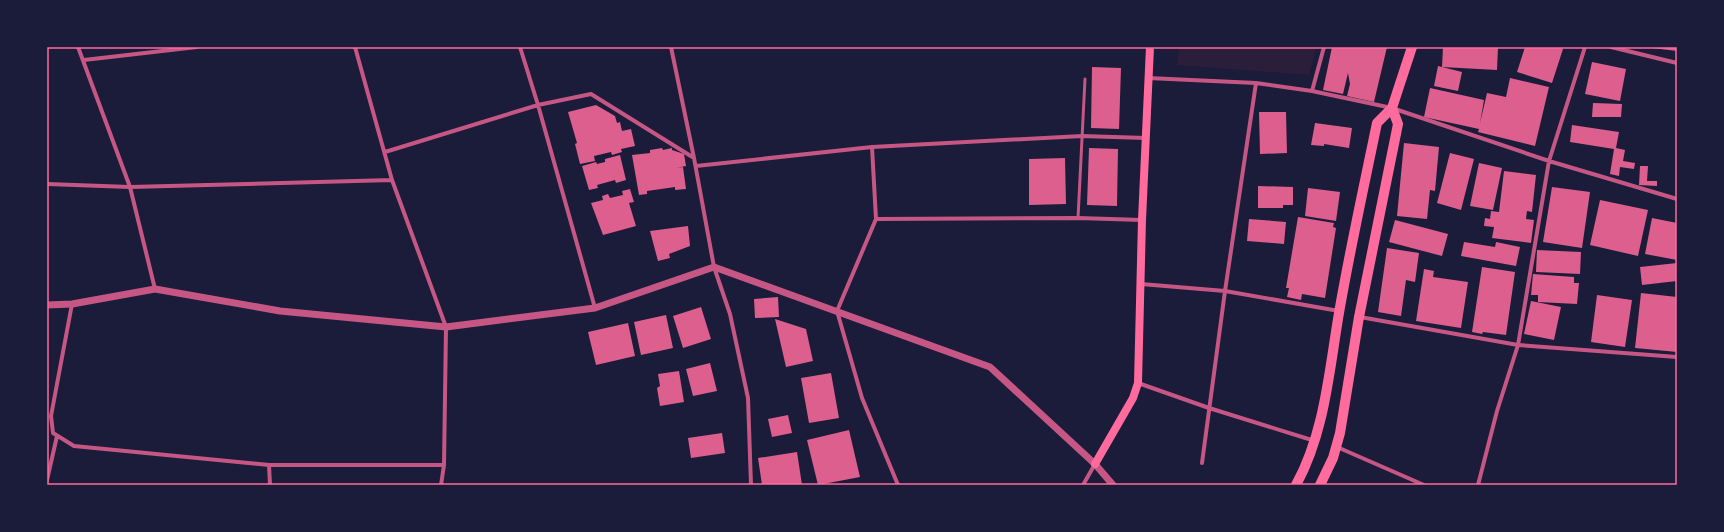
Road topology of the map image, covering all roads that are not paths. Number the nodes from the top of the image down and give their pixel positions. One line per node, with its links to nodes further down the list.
1 (78, 47): 11 (street)
2 (197, 47): 11 (street)
3 (355, 47): 22 (street)
4 (520, 47): 17 (street)
5 (671, 47): 23 (street)
6 (1150, 47): 13 (main road)
7 (1324, 47): 16 (street)
8 (1412, 47): 18 (main road)
9 (1585, 47): 24 (street)
10 (1611, 47): 12 (street)
11 (84, 60): 28 (street)
12 (1677, 63)
13 (1148, 78): 15 (street); 20 (main road)
14 (1084, 79): 19 (lane)
15 (1256, 83): 16 (street); 36 (street)
16 (1312, 91): 18 (street)
17 (538, 105): 22 (street); 23 (street); 39 (street)
18 (1392, 108): 24 (street); 41 (main road); 42 (main road)
19 (1082, 136): 20 (street); 21 (street); 30 (lane)
20 (1146, 138): 32 (main road)
21 (872, 147): 25 (street); 31 (street)
22 (384, 152): 26 (street)
23 (694, 158): 25 (street)
24 (1549, 161): 29 (street); 44 (street)
25 (696, 166): 33 (street)
26 (392, 180): 28 (street); 43 (street)
27 (47, 184): 28 (street)
28 (130, 187): 35 (street)
29 (1677, 199)
30 (1078, 218): 31 (street); 32 (street)
31 (876, 219): 40 (street)
32 (1142, 220): 34 (main road)
33 (714, 266): 39 (street); 40 (street); 58 (street)
34 (1141, 284): 36 (street); 46 (main road)
35 (155, 289): 37 (street); 43 (street)
36 (1225, 291): 41 (street); 47 (street)
37 (72, 304): 38 (street); 48 (street)
38 (47, 305)
39 (595, 308): 43 (street)
40 (837, 311): 52 (street); 59 (street)
41 (1339, 311): 49 (main road)
42 (1360, 317): 44 (street); 50 (main road)
43 (446, 327): 54 (street)
44 (1518, 345): 45 (street); 65 (street)
45 (1677, 357)
46 (1138, 383): 47 (street); 52 (main road)
47 (1209, 408): 49 (street); 51 (street)
48 (57, 436): 53 (street); 55 (street)
49 (1316, 441): 62 (main road)
50 (1337, 447): 63 (main road); 64 (street)
51 (1202, 463)
52 (1095, 464): 60 (street); 61 (street)
53 (269, 465): 54 (street); 56 (street)
54 (444, 465): 57 (street)
55 (47, 480)
56 (270, 485)
57 (441, 485)
58 (751, 485)
59 (898, 485)
60 (1083, 485)
61 (1113, 485)
62 (1296, 485)
63 (1320, 485)
64 (1424, 485)
65 (1478, 485)

